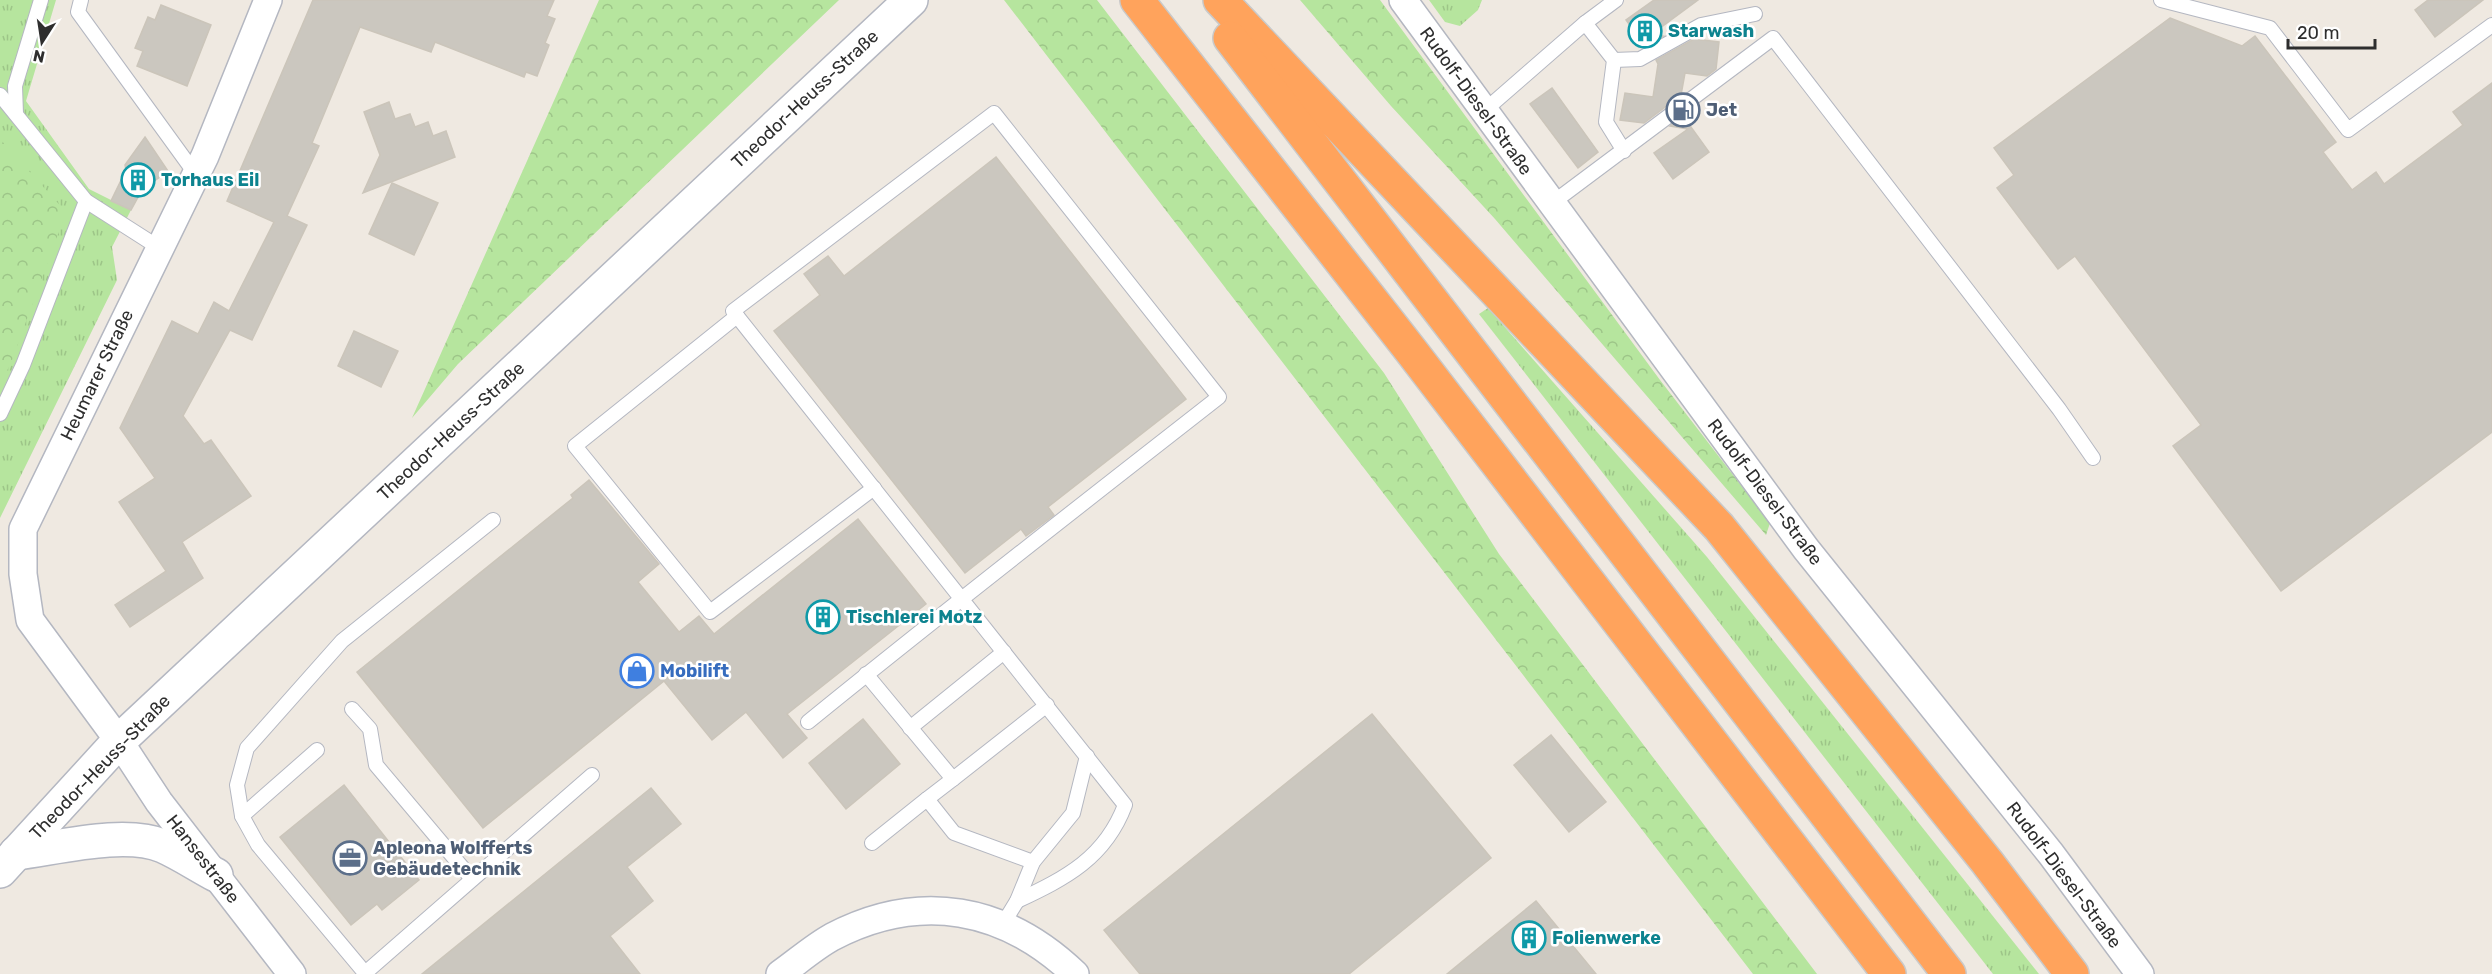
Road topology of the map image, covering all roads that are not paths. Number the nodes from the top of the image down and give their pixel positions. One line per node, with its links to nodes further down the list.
1 (41, 0): 17 (lane)
2 (81, 0): 19 (lane)
3 (268, 0): 19 (street, Heumarer Straße)
4 (911, 0): 35 (main road, Theodor-Heuss-Straße)
5 (1137, 0): 53 (highway)
6 (1201, 0): 54 (highway)
7 (1220, 0): 55 (highway)
8 (1403, 0): 16 (street, Rudolf-Diesel-Straße)
9 (1616, 0): 12 (lane)
10 (2162, 0): 13 (lane)
11 (1755, 14): 14 (lane)
12 (1585, 23): 14 (lane); 16 (lane)
13 (2492, 25)
14 (1614, 60): 18 (lane)
15 (0, 95): 17 (lane)
16 (1485, 111): 21 (street, Rudolf-Diesel-Straße)
17 (16, 114): 20 (lane)
18 (1624, 151): 21 (lane); 25 (lane)
19 (198, 170): 22 (street, Heumarer Straße)
20 (86, 201): 22 (lane); 24 (lane)
21 (1551, 204): 56 (street, Rudolf-Diesel-Straße)
22 (159, 247): 35 (street, Heumarer Straße)
23 (737, 316): 26 (lane); 26 (lane); 28 (lane)
24 (0, 414)
25 (2093, 458)
26 (874, 489): 28 (lane)
27 (493, 520): 41 (lane)
28 (962, 598): 29 (lane); 30 (lane)
29 (1004, 652): 31 (lane); 34 (lane)
30 (866, 674): 33 (lane); 34 (lane)
31 (1047, 705): 37 (lane); 39 (lane)
32 (352, 709): 46 (lane)
33 (808, 722)
34 (910, 728): 39 (lane)
35 (119, 741): 43 (main road, Theodor-Heuss-Straße); 45 (street, Hansestraße)
36 (317, 750): 41 (lane)
37 (1087, 756): 44 (lane); 47 (lane)
38 (592, 775): 46 (lane)
39 (953, 779): 40 (lane)
40 (927, 799): 42 (lane); 44 (lane)
41 (242, 816): 50 (lane)
42 (872, 843)
43 (7, 858): 45 (main road)
44 (1033, 862): 47 (lane)
45 (216, 875): 49 (street, Hansestraße)
46 (472, 879): 50 (lane)
47 (1017, 901): 48 (lane)
48 (1003, 924): 51 (street); 52 (street)
49 (292, 974)
50 (365, 974)
51 (780, 974)
52 (1075, 974)
53 (1889, 974)
54 (1949, 974)
55 (2072, 974)
56 (2140, 974)

